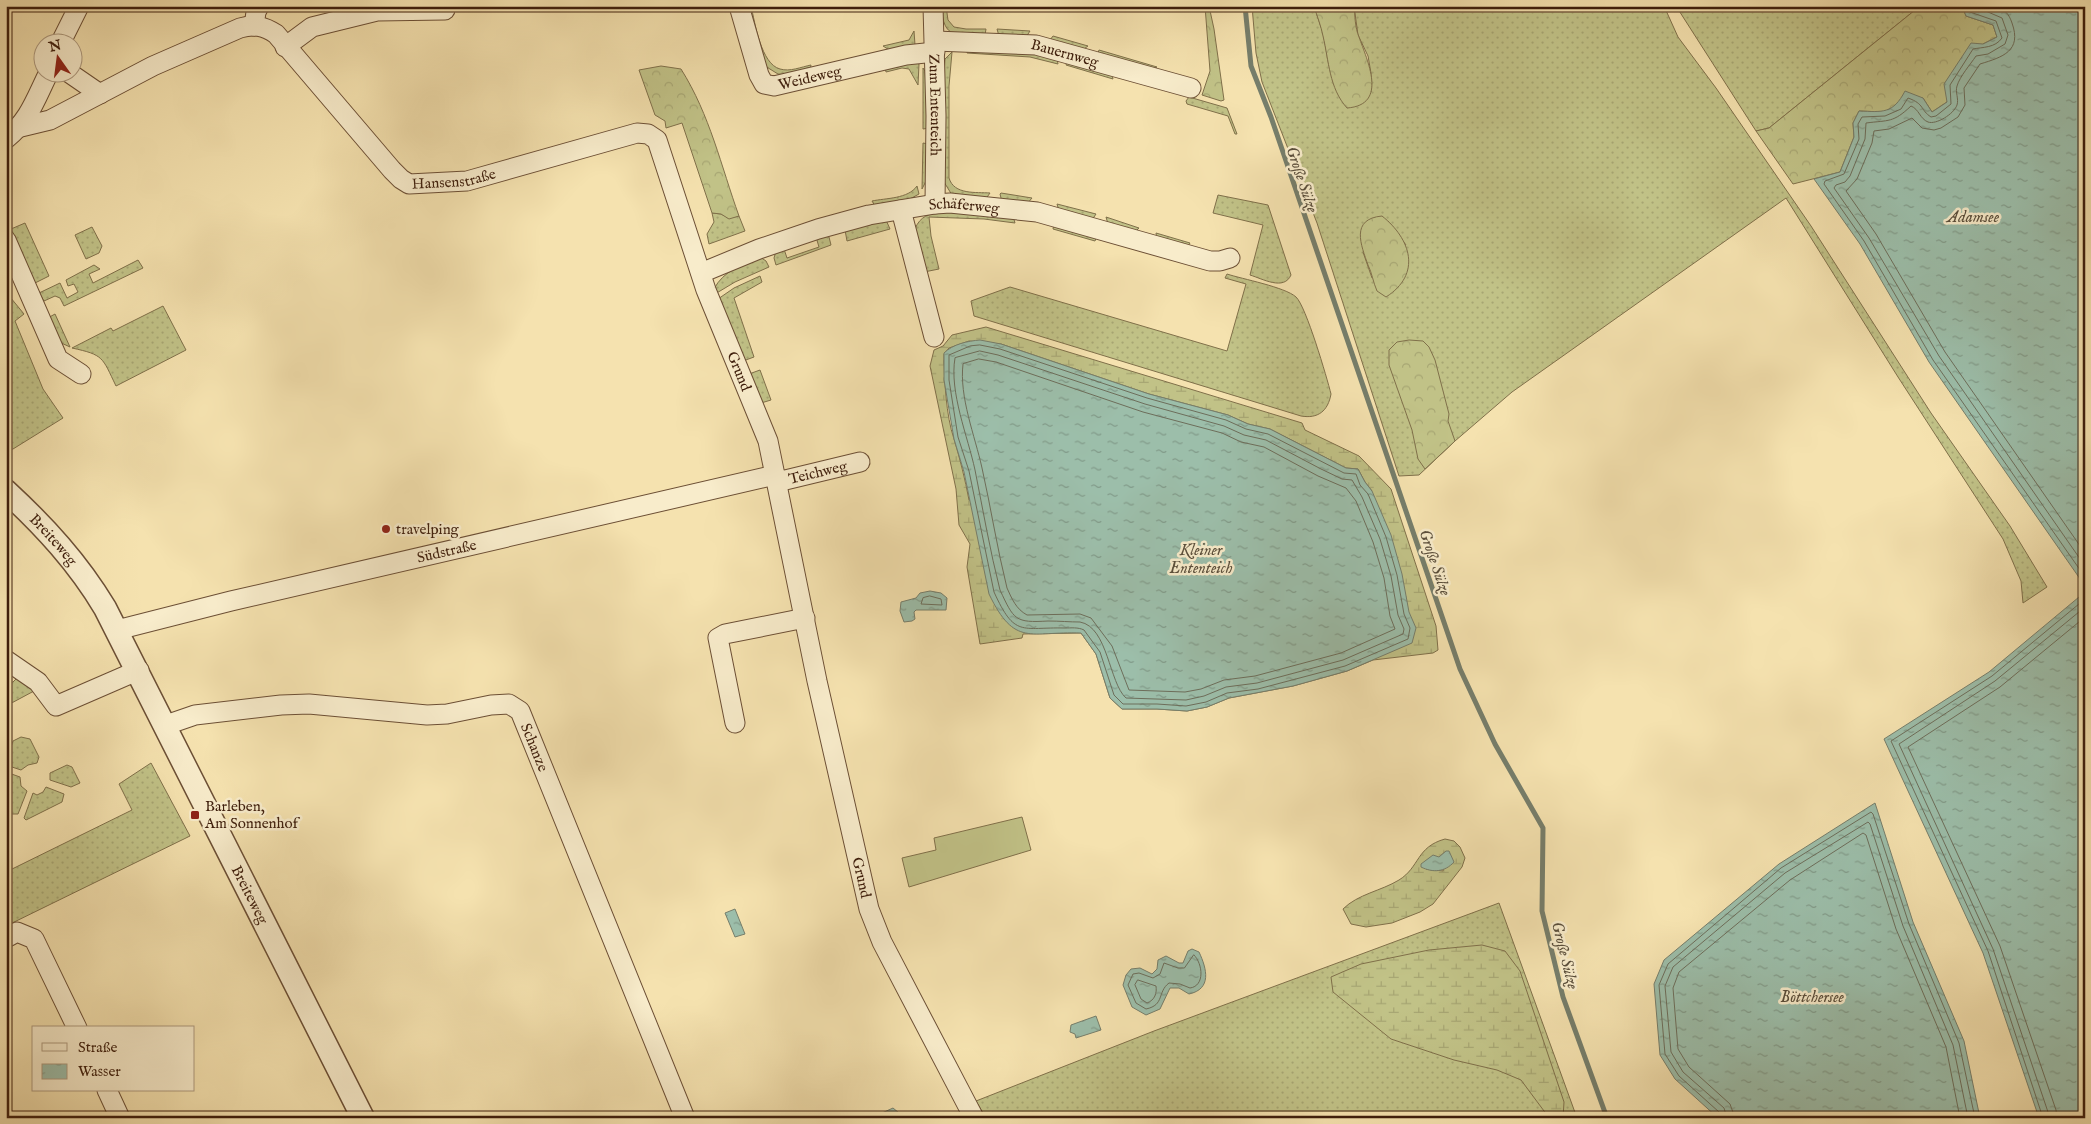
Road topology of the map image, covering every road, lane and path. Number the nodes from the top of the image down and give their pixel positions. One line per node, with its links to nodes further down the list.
1 (79, 6): 7 (street)
2 (259, 6): 6 (street)
3 (739, 6): 8 (street, Weideweg)
4 (933, 6): 8 (street, Zum Ententeich)
5 (445, 10): 9 (street)
6 (254, 26): 9 (street, Hansenstraße); 13 (street)
7 (66, 32)
8 (935, 46): 12 (street, Bauernweg); 17 (street, Zum Ententeich)
9 (285, 47): 15 (street, Hansenstraße)
10 (44, 82): 14 (street)
11 (82, 82): 13 (street)
12 (1191, 88)
13 (100, 94): 14 (street)
14 (21, 127): 16 (street)
15 (648, 134): 21 (street, Grund)
16 (6, 139)
17 (935, 204): 18 (street, Schäferweg); 20 (street, Schäferweg)
18 (902, 210): 21 (street, Schäferweg); 22 (street)
19 (6, 240): 23 (street)
20 (1230, 258)
21 (701, 273): 25 (street, Grund)
22 (934, 338)
23 (81, 374)
24 (860, 462): 25 (street, Teichweg)
25 (776, 478): 27 (street, Grund); 28 (street, Südstraße)
26 (6, 491): 28 (street, Breiteweg)
27 (805, 618): 31 (street); 39 (street, Grund)
28 (117, 630): 30 (street, Breiteweg)
29 (6, 660): 30 (street)
30 (139, 670): 32 (street, Breiteweg)
31 (735, 723)
32 (166, 725): 37 (street, Breiteweg); 38 (street, Schanze)
33 (6, 938): 34 (street)
34 (76, 1026)
35 (108, 1092): 36 (street)
36 (120, 1118)
37 (363, 1118)
38 (685, 1118)
39 (974, 1118)

